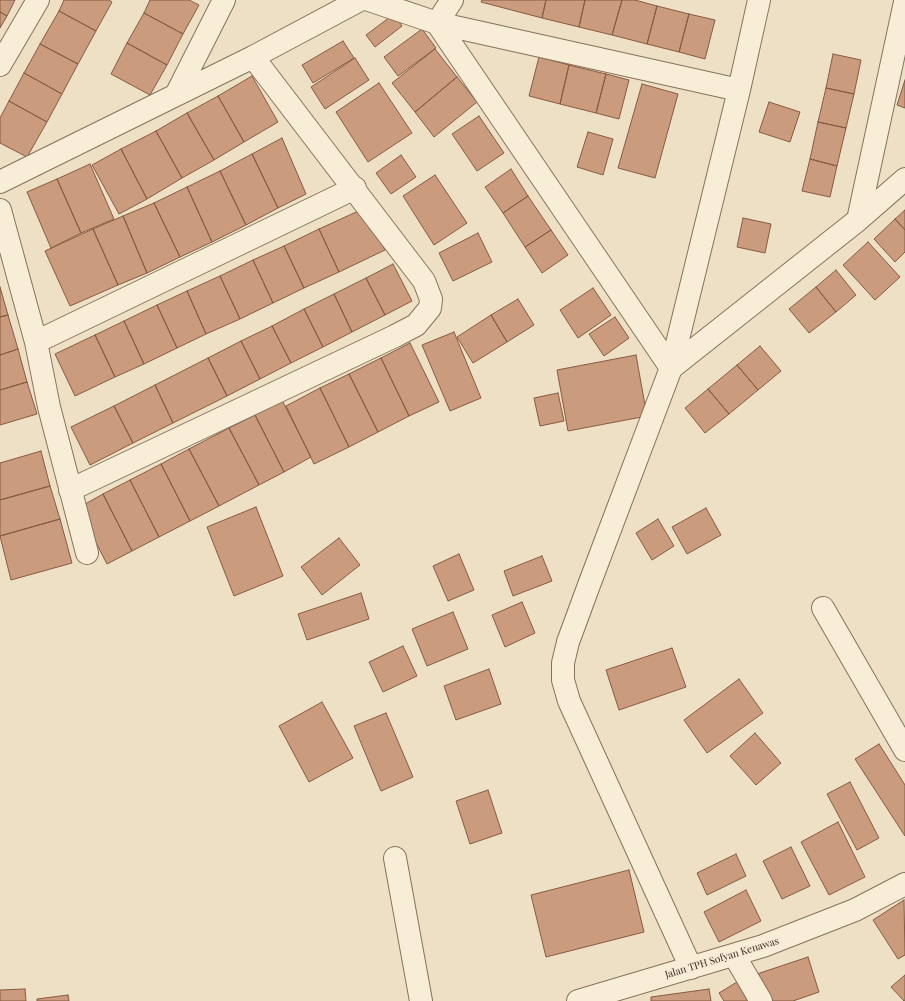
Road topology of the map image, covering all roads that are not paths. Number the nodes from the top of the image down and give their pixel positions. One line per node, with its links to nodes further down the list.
1 (38, 0): 10 (street)
2 (224, 0): 12 (street)
3 (360, 0): 9 (street)
4 (369, 0): 8 (street)
5 (452, 0): 8 (street)
6 (758, 0): 11 (street)
7 (905, 2): 17 (street)
8 (437, 23): 11 (street); 19 (street)
9 (253, 57): 12 (street); 15 (street)
10 (0, 65)
11 (739, 90): 19 (street)
12 (177, 93): 14 (street)
13 (905, 179): 17 (street)
14 (0, 182)
15 (355, 188): 18 (street); 20 (street)
16 (0, 210): 18 (street)
17 (858, 220): 19 (street)
18 (36, 342): 20 (street)
19 (671, 368): 27 (street)
20 (70, 490): 21 (street)
21 (87, 553)
22 (822, 608): 23 (street)
23 (905, 750)
24 (395, 858): 28 (street)
25 (905, 884): 26 (street, Jalan TPH Sofyan Kenawas)
26 (734, 956): 27 (street, Jalan TPH Sofyan Kenawas); 30 (street)
27 (691, 968): 29 (street, Jalan TPH Sofyan Kenawas)
28 (421, 1001)
29 (578, 1001)
30 (760, 1001)

